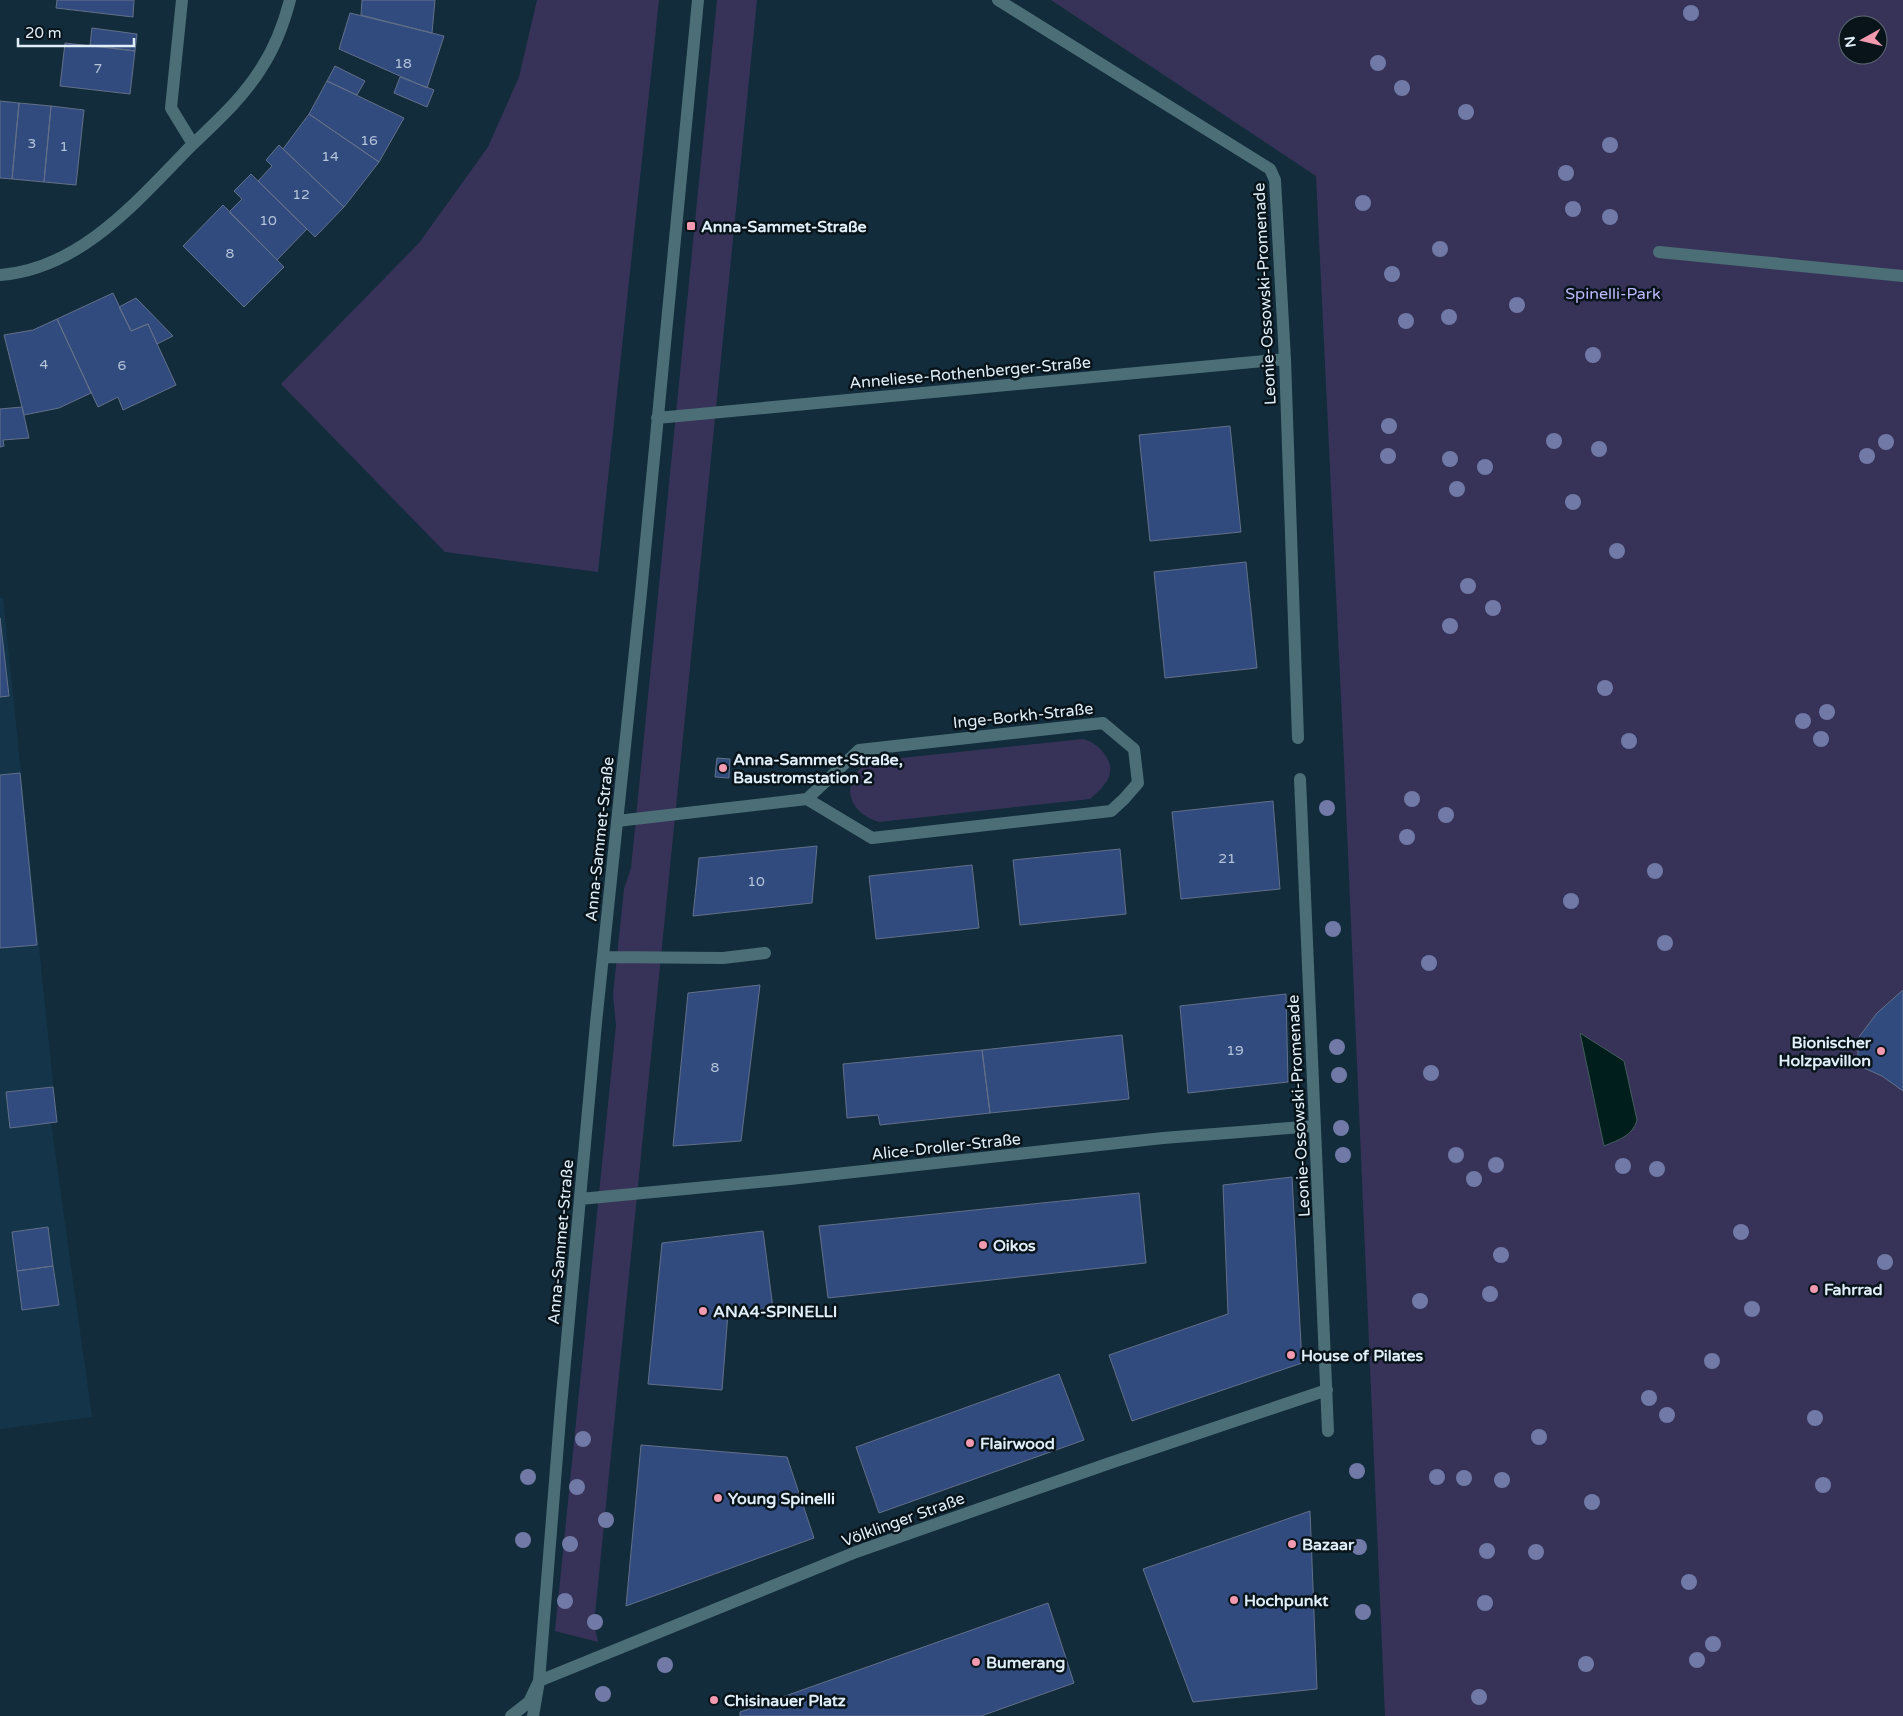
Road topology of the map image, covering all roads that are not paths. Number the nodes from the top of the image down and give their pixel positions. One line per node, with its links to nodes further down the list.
1 (182, 0): 5 (street)
2 (290, 0): 5 (street)
3 (698, 0): 10 (street, Anna-Sammet-Straße)
4 (998, 0): 9 (street, Leonie-Ossowski-Promenade)
5 (193, 144): 7 (street)
6 (1659, 252): 8 (street)
7 (0, 275)
8 (1903, 276)
9 (1285, 359): 10 (street, Anneliese-Rothenberger-Straße); 11 (street, Leonie-Ossowski-Promenade)
10 (657, 418): 14 (street, Anna-Sammet-Straße)
11 (1298, 738)
12 (1300, 779): 17 (street, Leonie-Ossowski-Promenade)
13 (808, 799): 13 (street, Inge-Borkh-Straße); 14 (street)
14 (617, 821): 16 (street, Anna-Sammet-Straße)
15 (766, 953): 16 (street)
16 (604, 956): 18 (street, Anna-Sammet-Straße)
17 (1315, 1126): 18 (street, Alice-Droller-Straße); 19 (street, Leonie-Ossowski-Promenade)
18 (580, 1199): 21 (street, Anna-Sammet-Straße)
19 (1327, 1390): 20 (street, Leonie-Ossowski-Promenade); 21 (street, Völklinger Straße)
20 (1328, 1431)
21 (539, 1681): 22 (street); 23 (street)
22 (511, 1716)
23 (533, 1716)

